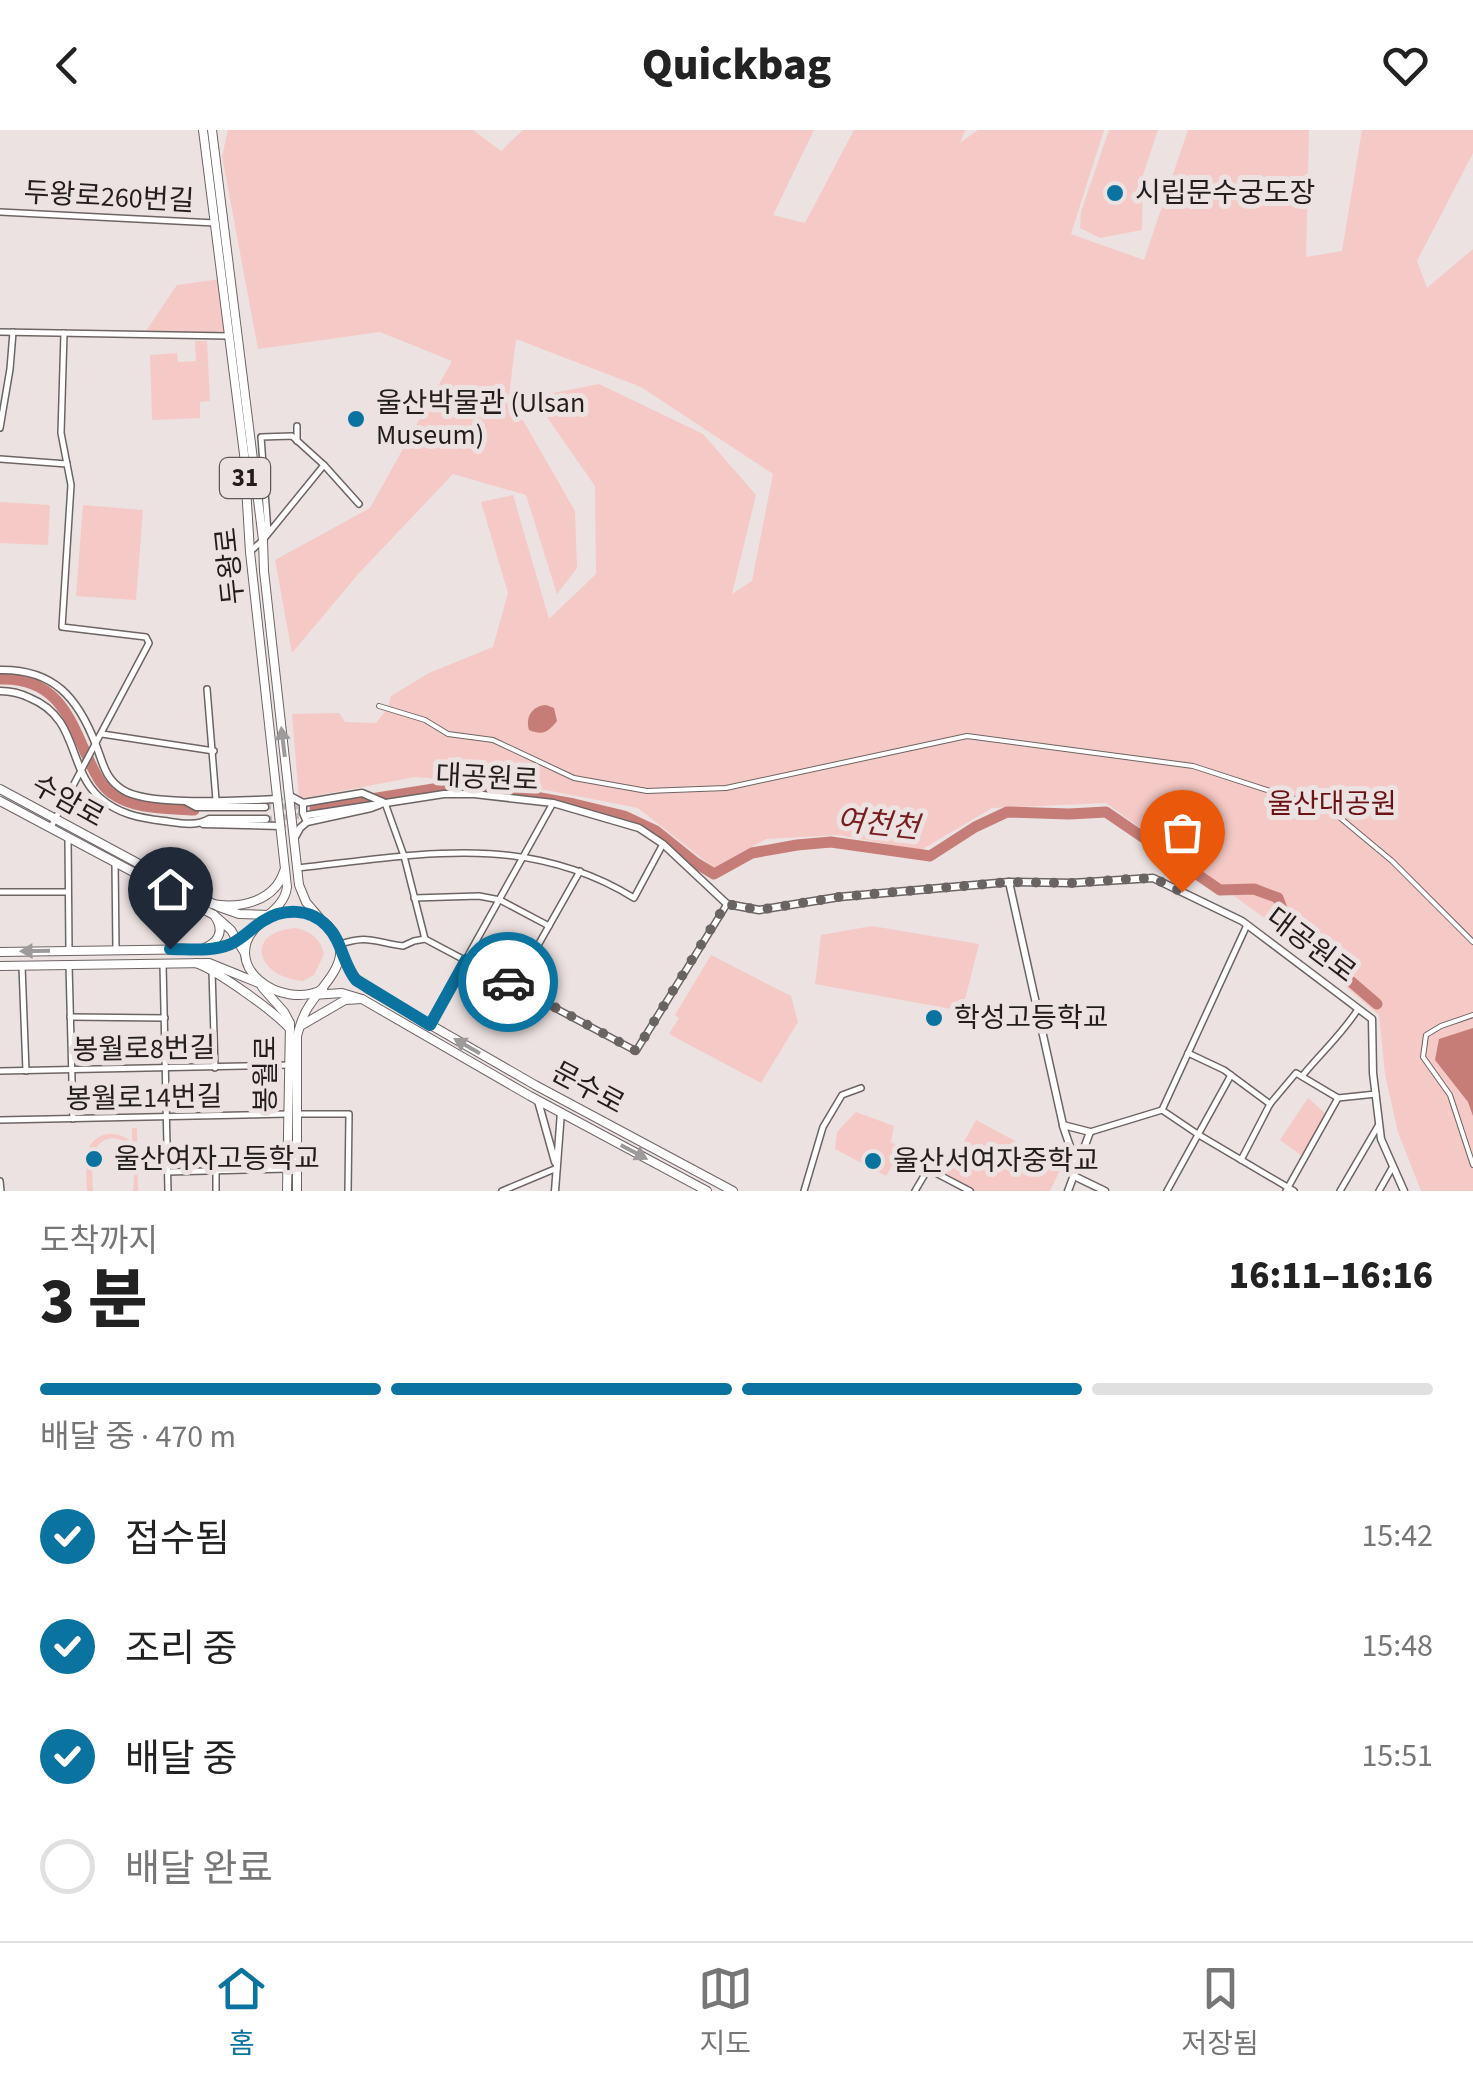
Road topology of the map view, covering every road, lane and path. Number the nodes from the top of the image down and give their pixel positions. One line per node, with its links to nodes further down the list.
1 (202, 130): 4 (main road, 두왕로 / 31)
2 (212, 130): 16 (main road)
3 (0, 212): 4 (street, 두왕로260번길)
4 (215, 223): 8 (main road, 두왕로 / 31)
5 (0, 332): 6 (street)
6 (13, 332): 7 (street); 10 (street)
7 (64, 334): 8 (street); 13 (street)
8 (228, 336): 17 (main road, 두왕로 / 31)
9 (297, 426): 11 (street)
10 (0, 428)
11 (297, 441): 14 (street); 16 (street)
12 (0, 459): 13 (street)
13 (68, 464): 22 (street)
14 (324, 465): 15 (street); 16 (street)
15 (359, 504)
16 (266, 536): 17 (street); 27 (main road, one-way to 16)
17 (250, 552): 28 (main road, 두왕로 / 31)
18 (0, 670): 23 (street)
19 (207, 689): 24 (street)
20 (0, 691): 25 (street)
21 (379, 706): 65 (street)
22 (102, 734): 23 (street); 24 (street)
23 (96, 745): 25 (street); 30 (street)
24 (214, 751): 31 (street)
25 (83, 771): 37 (street); 38 (street)
26 (0, 789): 38 (main road, 수암로)
27 (290, 796): 35 (street); 41 (main road)
28 (278, 799): 31 (street); 39 (main road, 두왕로 / 31)
29 (0, 800): 38 (main road, 수암로)
30 (186, 801): 31 (street); 34 (street)
31 (216, 801)
32 (384, 802): 33 (street, 대공원로); 35 (street, 대공원로); 35 (street); 43 (street)
33 (553, 803): 42 (street, 대공원로); 44 (street)
34 (264, 807)
35 (306, 811): 41 (street)
36 (266, 819): 37 (street)
37 (205, 822): 39 (street)
38 (53, 823): 40 (main road, 수암로); 54 (main road, 수암로)
39 (281, 826): 46 (main road, 두왕로)
40 (68, 836): 45 (main road, 수암로); 51 (street)
41 (294, 839): 47 (main road)
42 (663, 844): 48 (street); 55 (street, 대공원로)
43 (404, 856): 44 (street); 47 (street); 52 (street)
44 (524, 858): 48 (street); 53 (street)
45 (116, 862): 57 (main road, 수암로); 68 (street, 수암로)
46 (285, 866): 54 (main road); 58 (main road, 두왕로)
47 (297, 868): 59 (main road)
48 (580, 871): 62 (street)
49 (1010, 882): 55 (street, 대공원로); 60 (street, 대공원로); 113 (street)
50 (0, 892): 51 (street)
51 (68, 892): 69 (street)
52 (414, 898): 53 (street); 63 (street)
53 (500, 900): 62 (street); 72 (street)
54 (212, 904): 58 (main road, 수암로)
55 (726, 904): 80 (street)
56 (280, 914): 58 (main road, 수암로); 59 (main road); 61 (main road)
57 (214, 915): 64 (main road, 수암로); 67 (main road)
58 (268, 915): 61 (main road, 두왕로)
59 (323, 922): 66 (main road)
60 (1247, 924): 83 (street, 대공원로); 89 (street)
61 (256, 926): 64 (main road); 71 (main road)
62 (549, 926): 80 (street)
63 (425, 939): 66 (street); 72 (street)
64 (238, 940): 67 (main road); 71 (main road, 수암로)
65 (1473, 942)
66 (338, 945): 81 (main road); 87 (main road, 문수로)
67 (202, 949): 68 (main road)
68 (116, 950): 69 (main road)
69 (69, 951): 70 (main road, one-way to 70)
70 (0, 952)
71 (244, 952): 79 (main road, 봉월로)
72 (466, 960): 80 (street); 87 (street)
73 (196, 963): 74 (main road); 78 (main road); 79 (main road)
74 (162, 964): 75 (main road); 86 (street)
75 (69, 965): 77 (main road); 85 (street)
76 (0, 966): 77 (main road)
77 (22, 966): 96 (street)
78 (212, 970): 88 (main road); 93 (street)
79 (264, 985): 81 (main road); 88 (main road, 봉월로)
80 (515, 986)
81 (320, 992): 82 (main road, 문수로); 88 (main road, 봉월로)
82 (362, 999): 88 (main road); 103 (main road, 문수로)
83 (1358, 1009): 98 (street); 101 (street, 대공원로)
84 (1473, 1016): 119 (street)
85 (70, 1017): 86 (street); 94 (street)
86 (165, 1018): 92 (street)
87 (430, 1025): 100 (main road, 문수로, one-way to 87)
88 (294, 1029): 90 (main road, 봉월로)
89 (1188, 1052): 97 (street); 105 (street)
90 (293, 1054): 91 (main road, 봉월로); 107 (main road)
91 (290, 1066): 93 (street, 봉월로8번길); 107 (main road, 봉월로)
92 (166, 1068): 93 (street, 봉월로8번길); 94 (street, 봉월로8번길); 109 (street)
93 (215, 1068)
94 (72, 1070): 96 (street, 봉월로8번길); 110 (street)
95 (0, 1071): 96 (street, 봉월로8번길)
96 (26, 1071)
97 (1231, 1075): 104 (street); 116 (street)
98 (1303, 1075): 102 (street); 104 (street)
99 (861, 1088): 138 (street)
100 (552, 1094): 106 (main road); 108 (main road, 문수로)
101 (1376, 1094): 102 (street); 112 (street, 대공원로)
102 (1338, 1098): 127 (street)
103 (538, 1100): 106 (main road, 문수로); 121 (street)
104 (1270, 1104): 118 (street)
105 (1162, 1110): 115 (street); 116 (street)
106 (560, 1112): 108 (main road); 117 (main road, 문수로); 121 (street)
107 (292, 1114): 109 (street, 봉월로14번길); 122 (main road, 봉월로); 132 (main road); 133 (street, 봉월로14번길)
108 (588, 1114): 114 (main road, 문수로)
109 (166, 1118): 110 (street, 봉월로14번길); 124 (street)
110 (73, 1119): 111 (street, 봉월로14번길)
111 (0, 1120)
112 (1380, 1124): 120 (street, 대공원로); 144 (street)
113 (1063, 1125): 115 (street); 125 (street)
114 (614, 1127): 117 (main road); 137 (main road, 문수로)
115 (1090, 1132): 125 (street)
116 (1199, 1136): 118 (street); 143 (street)
117 (608, 1138): 136 (main road, 문수로, one-way to 136)
118 (1240, 1160): 127 (street)
119 (1473, 1166)
120 (1393, 1167): 145 (street); 146 (street, 대공원로)
121 (556, 1168): 134 (street); 135 (street)
122 (288, 1170): 123 (street); 131 (main road, 봉월로)
123 (216, 1171): 124 (street); 130 (street)
124 (167, 1172): 129 (street)
125 (1075, 1172): 141 (street); 142 (street)
126 (0, 1181): 128 (street)
127 (1290, 1190)
128 (1, 1191)
129 (168, 1191)
130 (216, 1191)
131 (287, 1191)
132 (296, 1191)
133 (348, 1191)
134 (502, 1191)
135 (555, 1191)
136 (707, 1191)
137 (733, 1191)
138 (804, 1191)
139 (915, 1191): 140 (street)
140 (970, 1191)
141 (1068, 1191)
142 (1106, 1191)
143 (1167, 1191)
144 (1340, 1191)
145 (1379, 1191)
146 (1404, 1191)

